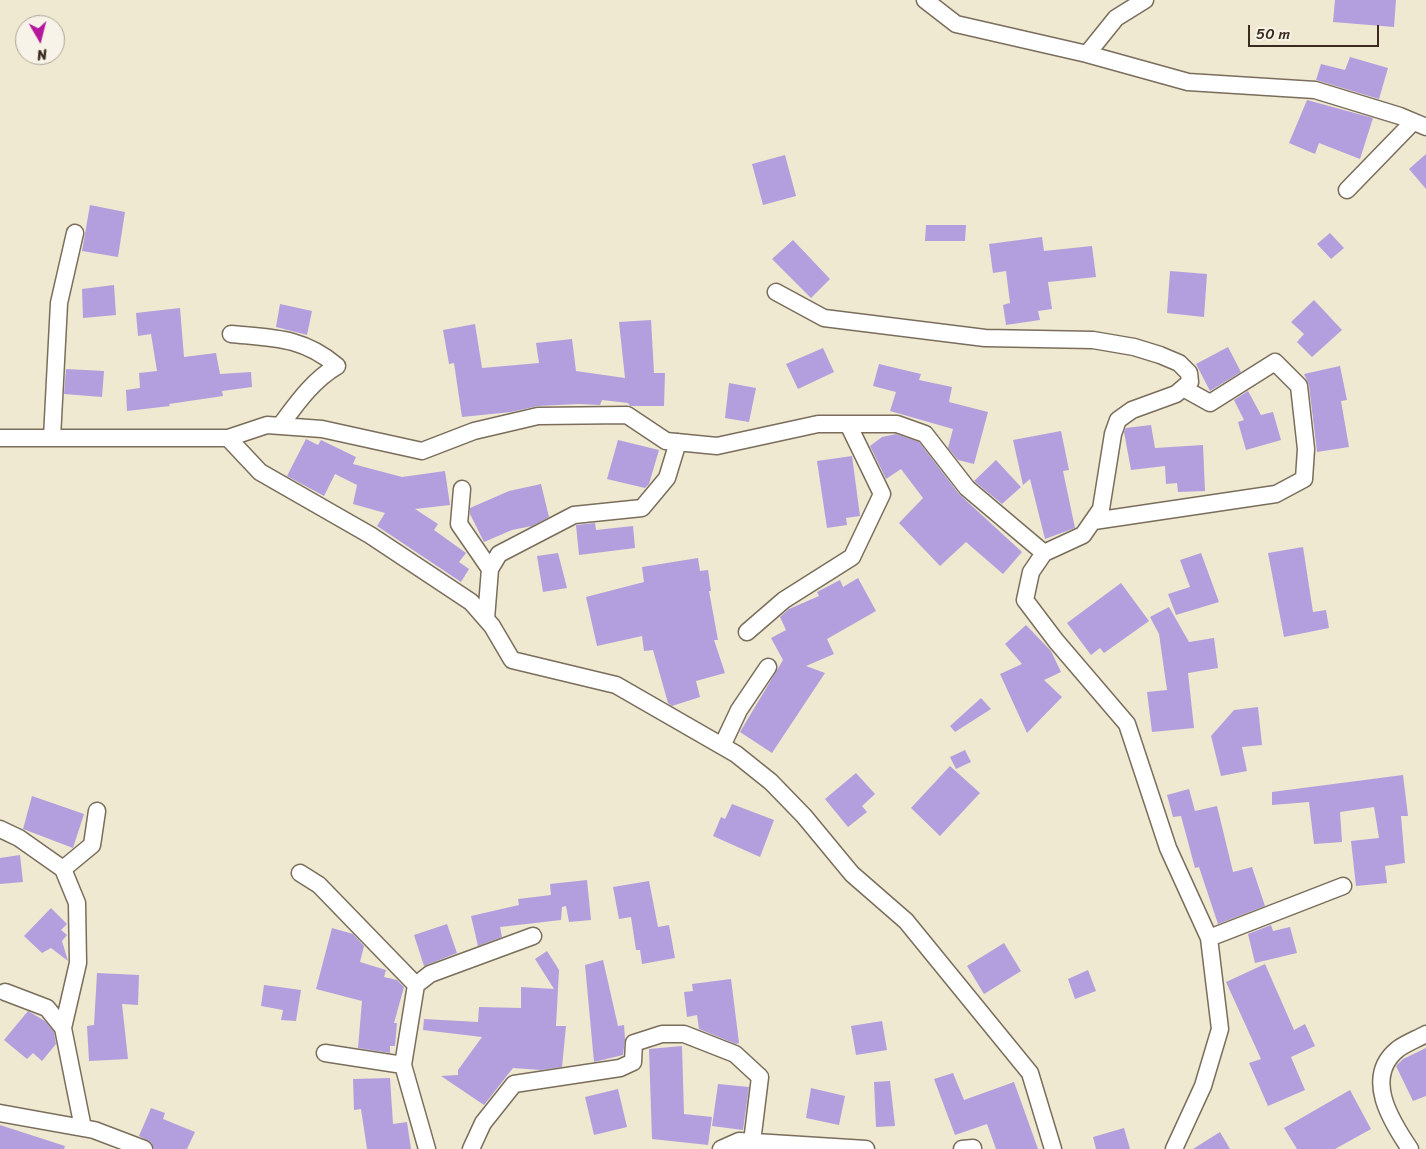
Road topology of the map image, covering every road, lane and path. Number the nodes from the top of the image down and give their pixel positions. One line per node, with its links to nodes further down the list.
1 (925, 0): 3 (street)
2 (1145, 0): 3 (street)
3 (1087, 54): 4 (street)
4 (1420, 125): 5 (street)
5 (1347, 190)
6 (75, 233): 13 (street)
7 (776, 292): 9 (street)
8 (231, 334): 11 (street)
9 (1183, 388): 17 (street); 17 (street)
10 (848, 424): 15 (street); 18 (street); 21 (street)
11 (280, 426): 14 (street); 15 (street)
12 (0, 438): 13 (street)
13 (52, 438): 14 (street)
14 (228, 438): 20 (street)
15 (678, 442): 19 (street)
16 (462, 488): 19 (street)
17 (1094, 521): 18 (street)
18 (1044, 553): 30 (street)
19 (490, 569): 20 (street)
20 (486, 619): 23 (street)
21 (747, 632)
22 (768, 667): 23 (street)
23 (722, 746): 47 (street)
24 (97, 811): 26 (street)
25 (0, 829): 26 (street)
26 (63, 869): 33 (street)
27 (300, 873): 31 (street)
28 (1343, 886): 30 (street)
29 (533, 936): 31 (street)
30 (1209, 938): 48 (street)
31 (416, 985): 36 (street)
32 (5, 992): 33 (street)
33 (63, 1028): 38 (street)
34 (1426, 1034): 49 (street)
35 (325, 1053): 36 (street)
36 (403, 1065): 42 (street)
37 (0, 1113): 38 (street)
38 (83, 1128): 41 (street)
39 (752, 1142): 43 (street); 44 (street); 45 (street)
40 (973, 1148): 46 (street)
41 (144, 1149)
42 (427, 1149)
43 (471, 1149)
44 (721, 1149)
45 (866, 1149)
46 (962, 1149)
47 (1053, 1149)
48 (1174, 1149)
49 (1410, 1149)

